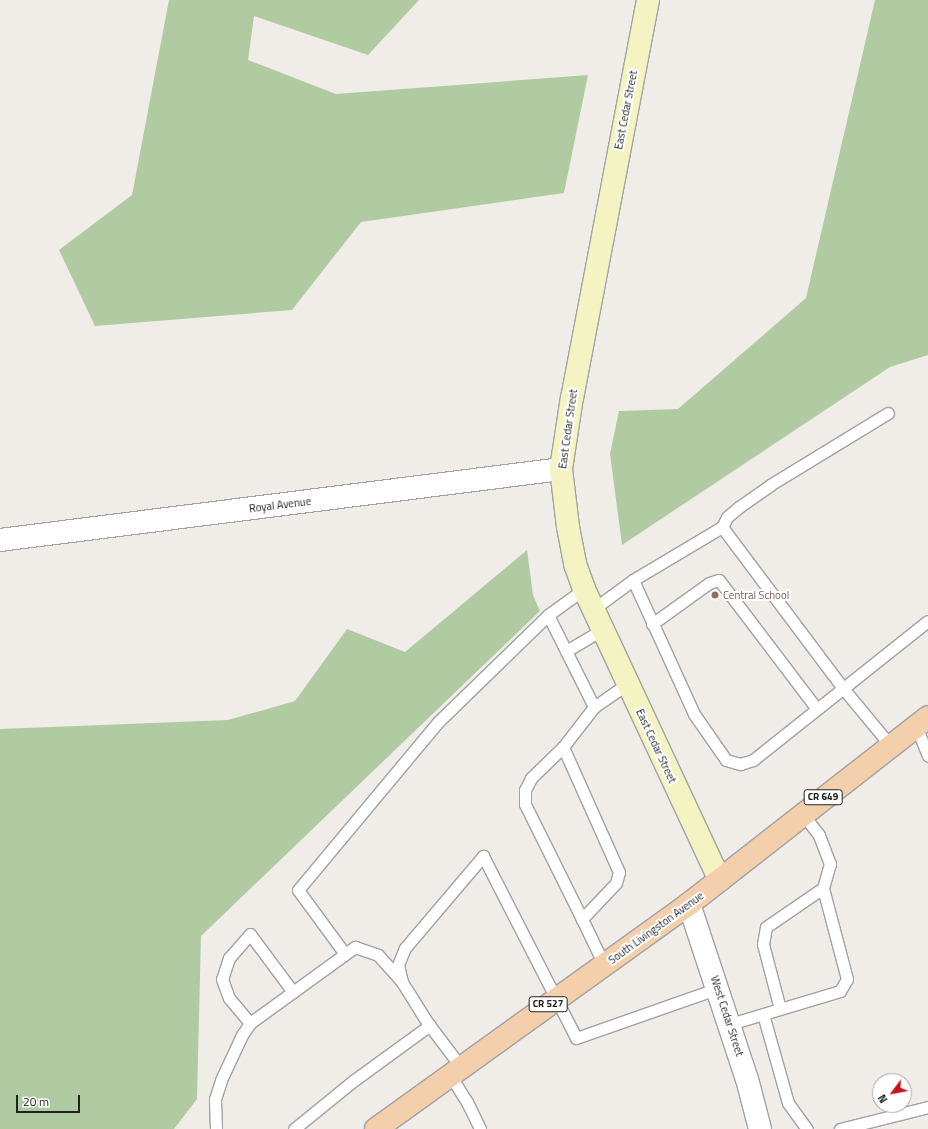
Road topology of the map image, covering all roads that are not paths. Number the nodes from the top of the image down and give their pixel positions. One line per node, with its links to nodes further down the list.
1 (648, 0): 3 (street, East Cedar Street)
2 (888, 413): 4 (lane)
3 (561, 469): 5 (street, Royal Avenue); 7 (street, East Cedar Street)
4 (722, 527): 6 (lane); 15 (lane)
5 (0, 540)
6 (633, 580): 8 (lane); 11 (lane)
7 (584, 589): 8 (street, East Cedar Street); 9 (lane)
8 (592, 610): 12 (street, East Cedar Street)
9 (548, 615): 13 (lane); 27 (lane)
10 (928, 621): 15 (lane)
11 (652, 624): 17 (lane); 17 (lane)
12 (602, 630): 13 (lane); 14 (street, East Cedar Street)
13 (566, 651): 16 (lane)
14 (627, 684): 16 (lane); 23 (street, East Cedar Street)
15 (842, 687): 17 (lane); 19 (lane)
16 (594, 708): 20 (lane)
17 (816, 708)
18 (922, 722): 19 (main road, South Livingston Avenue / CR 649); 21 (lane)
19 (890, 745): 22 (main road, South Livingston Avenue / CR 649)
20 (563, 747): 26 (lane); 26 (lane)
21 (928, 756)
22 (802, 813): 23 (main road, South Livingston Avenue / CR 649); 24 (lane)
23 (720, 880): 25 (main road, South Livingston Avenue / CR 527)
24 (823, 888): 33 (lane); 33 (lane)
25 (689, 904): 28 (main road, South Livingston Avenue / CR 527); 30 (street, West Cedar Street)
26 (582, 919): 28 (lane)
27 (345, 954): 29 (lane); 31 (lane)
28 (604, 965): 32 (main road, South Livingston Avenue / CR 527)
29 (402, 982): 32 (lane); 37 (lane)
30 (718, 988): 32 (lane); 36 (street, West Cedar Street)
31 (293, 992): 35 (lane); 35 (lane)
32 (556, 998): 38 (main road, South Livingston Avenue / CR 527)
33 (780, 1009): 34 (lane)
34 (763, 1014): 36 (lane); 45 (lane)
35 (250, 1023): 40 (lane)
36 (730, 1024): 44 (street, West Cedar Street)
37 (430, 1026): 38 (lane); 41 (lane)
38 (456, 1071): 42 (main road, South Livingston Avenue / CR 527); 43 (lane)
39 (928, 1107): 46 (lane)
40 (216, 1129)
41 (294, 1129)
42 (376, 1129)
43 (480, 1129)
44 (760, 1129)
45 (807, 1129)
46 (840, 1129)

